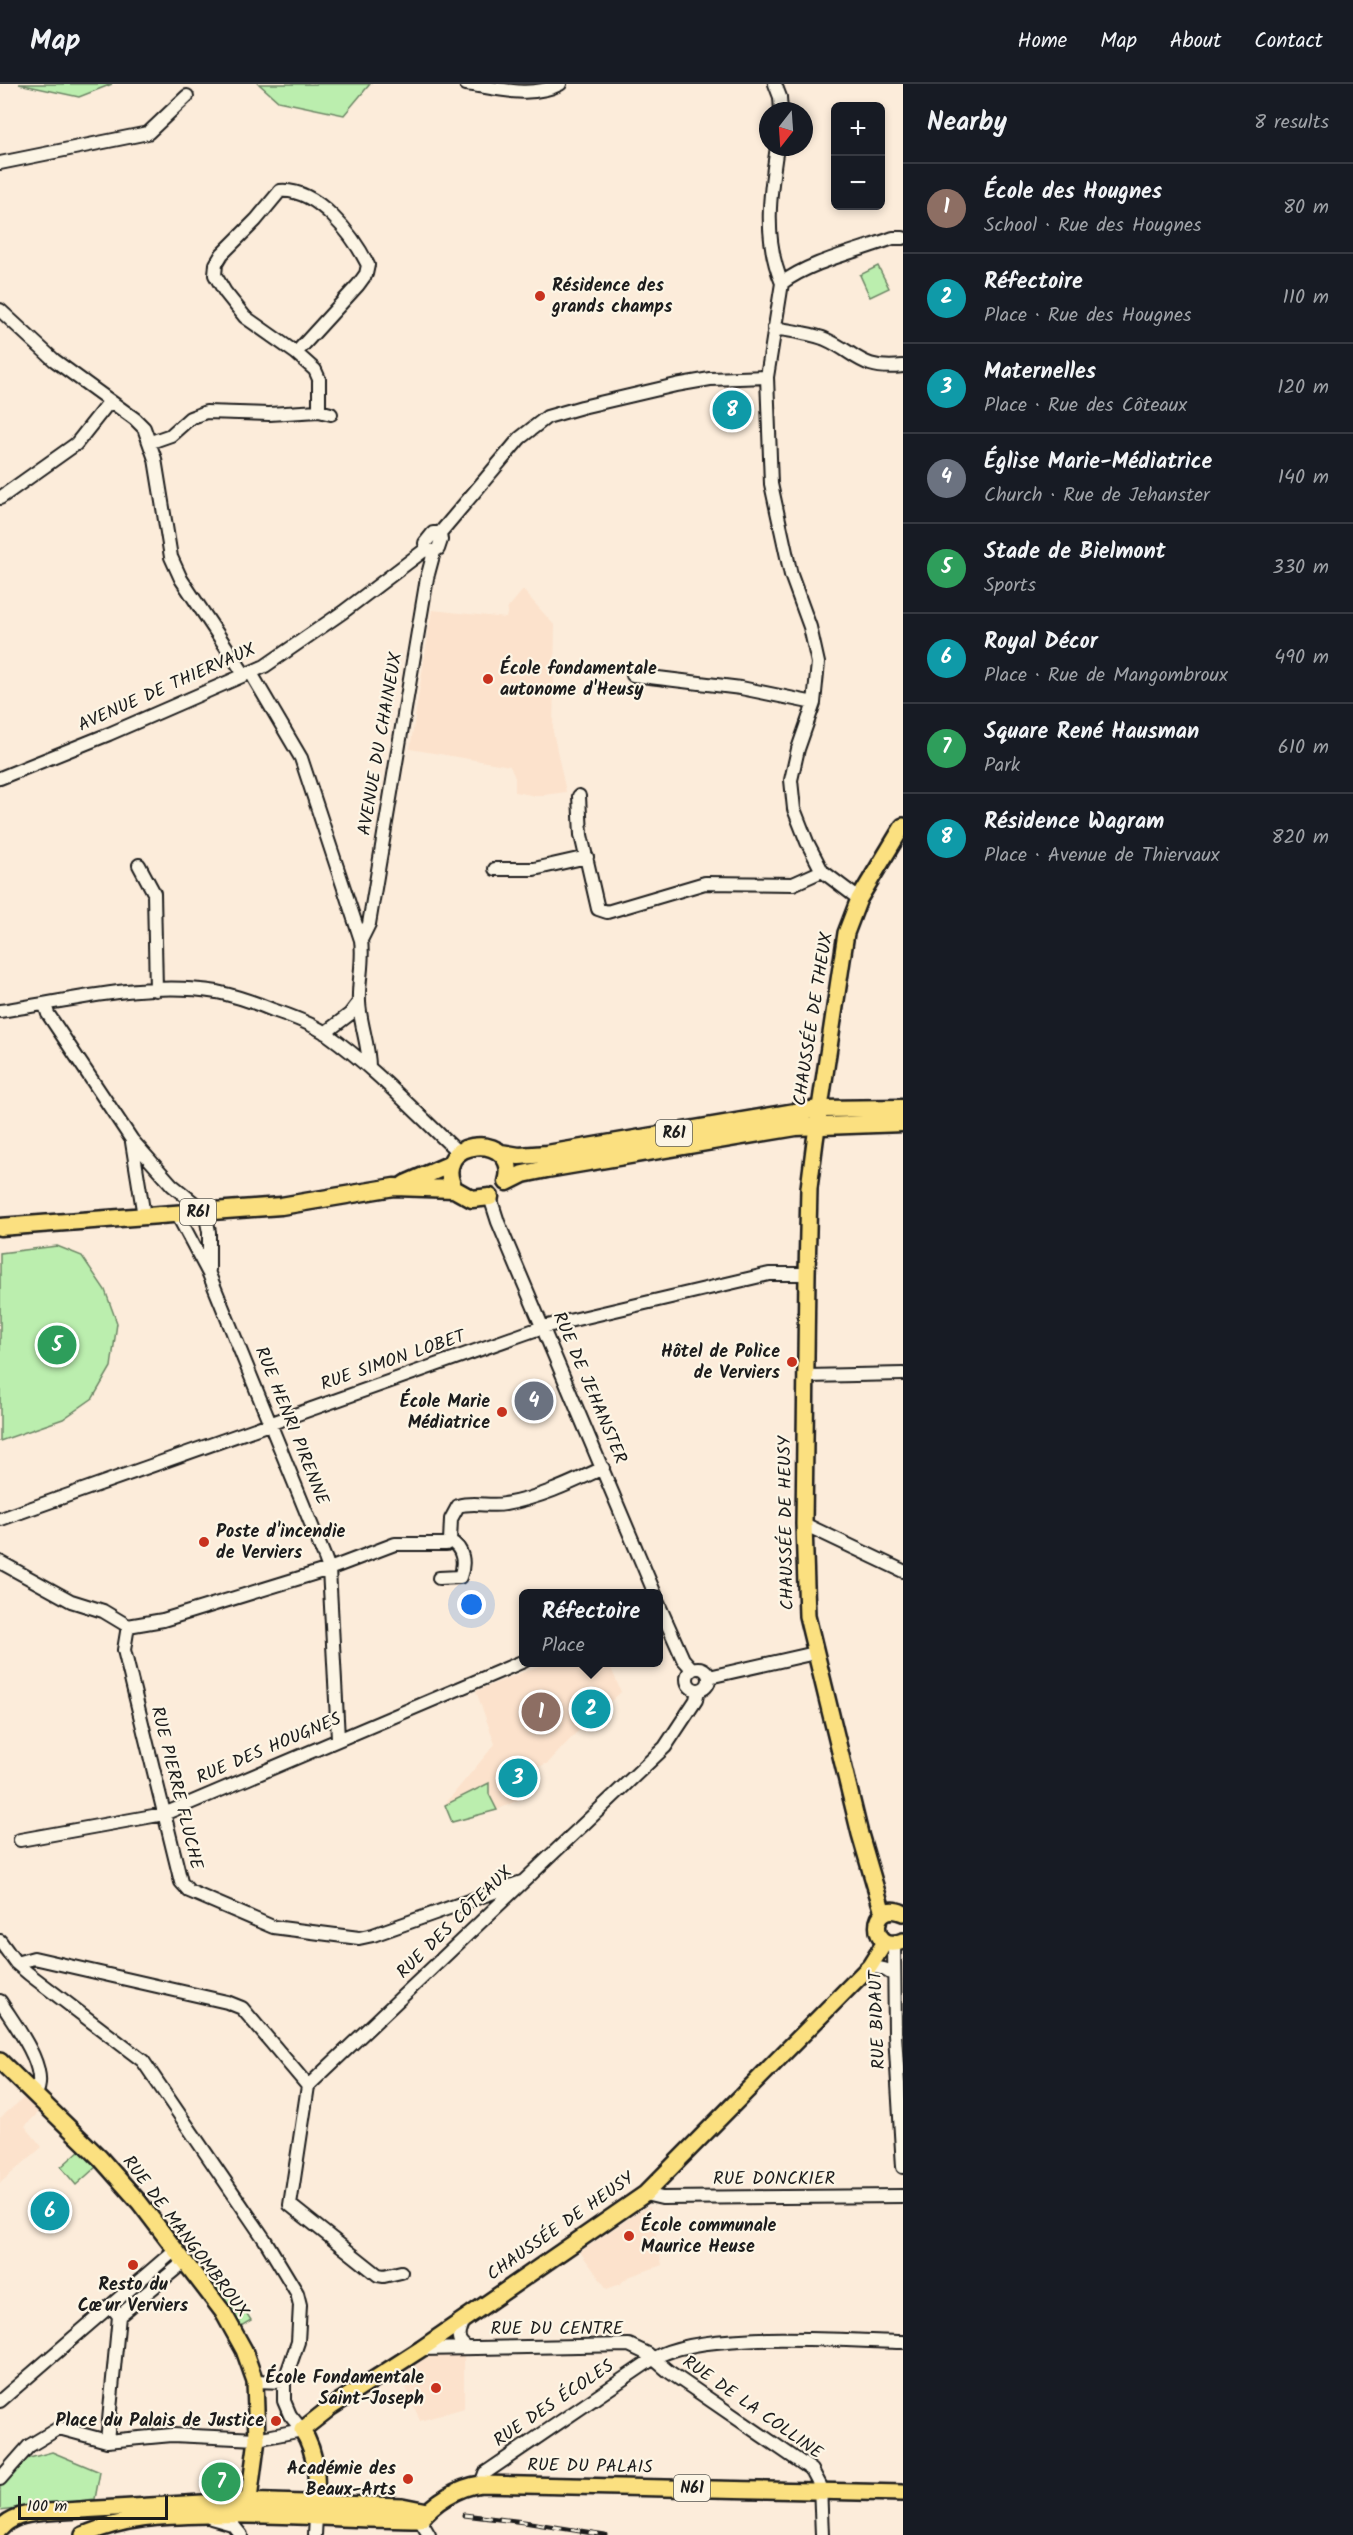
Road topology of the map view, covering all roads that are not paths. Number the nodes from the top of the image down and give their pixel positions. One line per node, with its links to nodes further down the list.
1 (466, 84): 2 (street)
2 (560, 84)
3 (775, 84): 5 (street)
4 (187, 96): 7 (street)
5 (780, 102)
6 (775, 156): 9 (street)
7 (0, 163)
8 (903, 238): 9 (street)
9 (782, 283): 11 (street)
10 (0, 310): 15 (street)
11 (774, 328): 13 (street); 14 (street)
12 (296, 353): 12 (street); 16 (street)
13 (903, 366)
14 (767, 377): 18 (street, AVENUE DE THIERVAUX); 21 (street)
15 (110, 401): 16 (street); 17 (street)
16 (151, 442): 19 (street)
17 (0, 498)
18 (430, 551): 19 (street, AVENUE DE THIERVAUX); 30 (street, AVENUE DU CHAINEUX)
19 (248, 674): 22 (street, AVENUE DE THIERVAUX); 30 (street)
20 (633, 675): 21 (street)
21 (814, 703): 28 (street)
22 (0, 778)
23 (579, 796): 25 (street)
24 (903, 826): 29 (main road, CHAUSSÉE DE THEUX)
25 (587, 857): 27 (street); 28 (street)
26 (139, 865): 31 (street)
27 (495, 869)
28 (822, 871): 29 (street)
29 (859, 899): 38 (main road, CHAUSSÉE DE THEUX)
30 (361, 940): 32 (street)
31 (156, 990): 33 (street); 35 (street)
32 (359, 1002): 35 (street); 36 (street)
33 (45, 1005): 34 (street); 40 (street)
34 (0, 1011)
35 (325, 1033): 36 (street)
36 (369, 1067): 42 (street)
37 (903, 1108): 38 (highway, R61)
38 (819, 1117): 39 (highway, R61); 41 (highway, R61); 43 (highway, R61); 52 (main road, CHAUSSÉE DE HEUSY)
39 (903, 1123)
40 (132, 1140): 47 (street); 49 (street)
41 (501, 1153): 42 (highway, R61); 43 (highway)
42 (455, 1158): 44 (highway, R61); 45 (highway)
43 (507, 1182): 46 (main road, R61)
44 (394, 1187): 45 (highway, R61); 47 (highway, R61)
45 (454, 1189): 46 (highway, R61)
46 (490, 1197): 53 (street, RUE DE JEHANSTER)
47 (205, 1212): 48 (highway, R61); 51 (street, RUE HENRI PIRENNE)
48 (177, 1214): 49 (highway, R61); 51 (street, RUE HENRI PIRENNE)
49 (144, 1216): 50 (highway, R61)
50 (0, 1227)
51 (209, 1274): 56 (street, RUE HENRI PIRENNE)
52 (807, 1274): 53 (street, RUE SIMON LOBET); 55 (main road, CHAUSSÉE DE HEUSY)
53 (543, 1327): 56 (street, RUE SIMON LOBET); 57 (street, RUE DE JEHANSTER)
54 (903, 1374): 55 (street)
55 (807, 1376): 59 (main road, CHAUSSÉE DE HEUSY)
56 (270, 1424): 58 (street, RUE SIMON LOBET); 62 (street, RUE HENRI PIRENNE)
57 (603, 1468): 60 (street); 65 (street, RUE DE JEHANSTER)
58 (0, 1520)
59 (804, 1524): 63 (street); 68 (main road, CHAUSSÉE DE HEUSY)
60 (450, 1541): 62 (street); 64 (street)
61 (0, 1562): 67 (street)
62 (329, 1569): 67 (street); 73 (street, RUE HENRI PIRENNE)
63 (903, 1571)
64 (439, 1578)
65 (653, 1589)
66 (663, 1616): 70 (street)
67 (128, 1626): 74 (street, RUE PIERRE FLUCHE)
68 (815, 1653): 71 (street); 77 (main road, CHAUSSÉE DE HEUSY)
69 (519, 1663): 73 (street, RUE DES HOUGNES)
70 (692, 1669): 71 (street); 72 (street)
71 (709, 1677): 72 (street)
72 (697, 1695): 76 (street, RUE DES CÔTEAUX)
73 (338, 1738): 74 (street, RUE DES HOUGNES)
74 (164, 1814): 75 (street, RUE DES HOUGNES); 76 (street, RUE PIERRE FLUCHE)
75 (20, 1840)
76 (525, 1881): 87 (street, RUE DES CÔTEAUX)
77 (883, 1913): 78 (main road); 80 (main road, CHAUSSÉE DE HEUSY)
78 (903, 1913)
79 (0, 1941): 81 (street)
80 (894, 1942): 82 (main road, CHAUSSÉE DE HEUSY); 83 (street, RUE BIDAUT)
81 (16, 1963): 87 (street); 101 (street)
82 (870, 1966): 83 (street); 90 (main road, CHAUSSÉE DE HEUSY)
83 (894, 1975): 85 (street, RUE BIDAUT)
84 (0, 2001): 88 (street)
85 (899, 2034): 89 (street, RUE BIDAUT)
86 (0, 2061): 88 (main road, RUE DE MANGOMBROUX)
87 (308, 2086): 93 (street)
88 (36, 2094): 92 (main road, RUE DE MANGOMBROUX)
89 (903, 2167)
90 (645, 2194): 91 (street, RUE DONCKIER); 95 (main road, CHAUSSÉE DE HEUSY)
91 (903, 2196)
92 (180, 2256): 94 (street); 100 (main road, RUE DE MANGOMBROUX)
93 (401, 2271)
94 (115, 2311): 102 (street); 105 (street)
95 (463, 2321): 97 (street); 98 (main road, CHAUSSÉE DE HEUSY)
96 (903, 2342): 99 (street)
97 (467, 2348): 98 (street, RUE DU CENTRE); 99 (street, RUE DU CENTRE)
98 (422, 2349): 103 (main road, CHAUSSÉE DE HEUSY)
99 (654, 2358): 107 (street, RUE DES ÉCOLES); 108 (street, RUE DE LA COLLINE)
100 (255, 2381): 101 (street); 104 (main road, RUE DE MANGOMBROUX)
101 (284, 2382): 103 (street)
102 (0, 2401)
103 (302, 2430): 104 (street); 112 (main road)
104 (257, 2439): 105 (street); 110 (main road, RUE DE MANGOMBROUX)
105 (107, 2441): 106 (street)
106 (0, 2479)
107 (481, 2484): 108 (main road, RUE DU PALAIS / N61); 115 (main road, RUE DU PALAIS / N61)
108 (820, 2492): 109 (main road, RUE DU PALAIS / N61); 123 (street)
109 (903, 2493)
110 (248, 2508): 111 (main road); 112 (main road); 114 (main road); 120 (street)
111 (74, 2510): 113 (main road); 118 (main road)
112 (316, 2510): 115 (main road); 121 (street)
113 (26, 2514): 116 (street); 117 (main road)
114 (201, 2515): 119 (main road); 120 (street)
115 (423, 2515): 122 (street)
116 (0, 2516)
117 (0, 2529)
118 (71, 2535)
119 (82, 2535)
120 (241, 2535)
121 (315, 2535)
122 (429, 2535)
123 (822, 2535)

